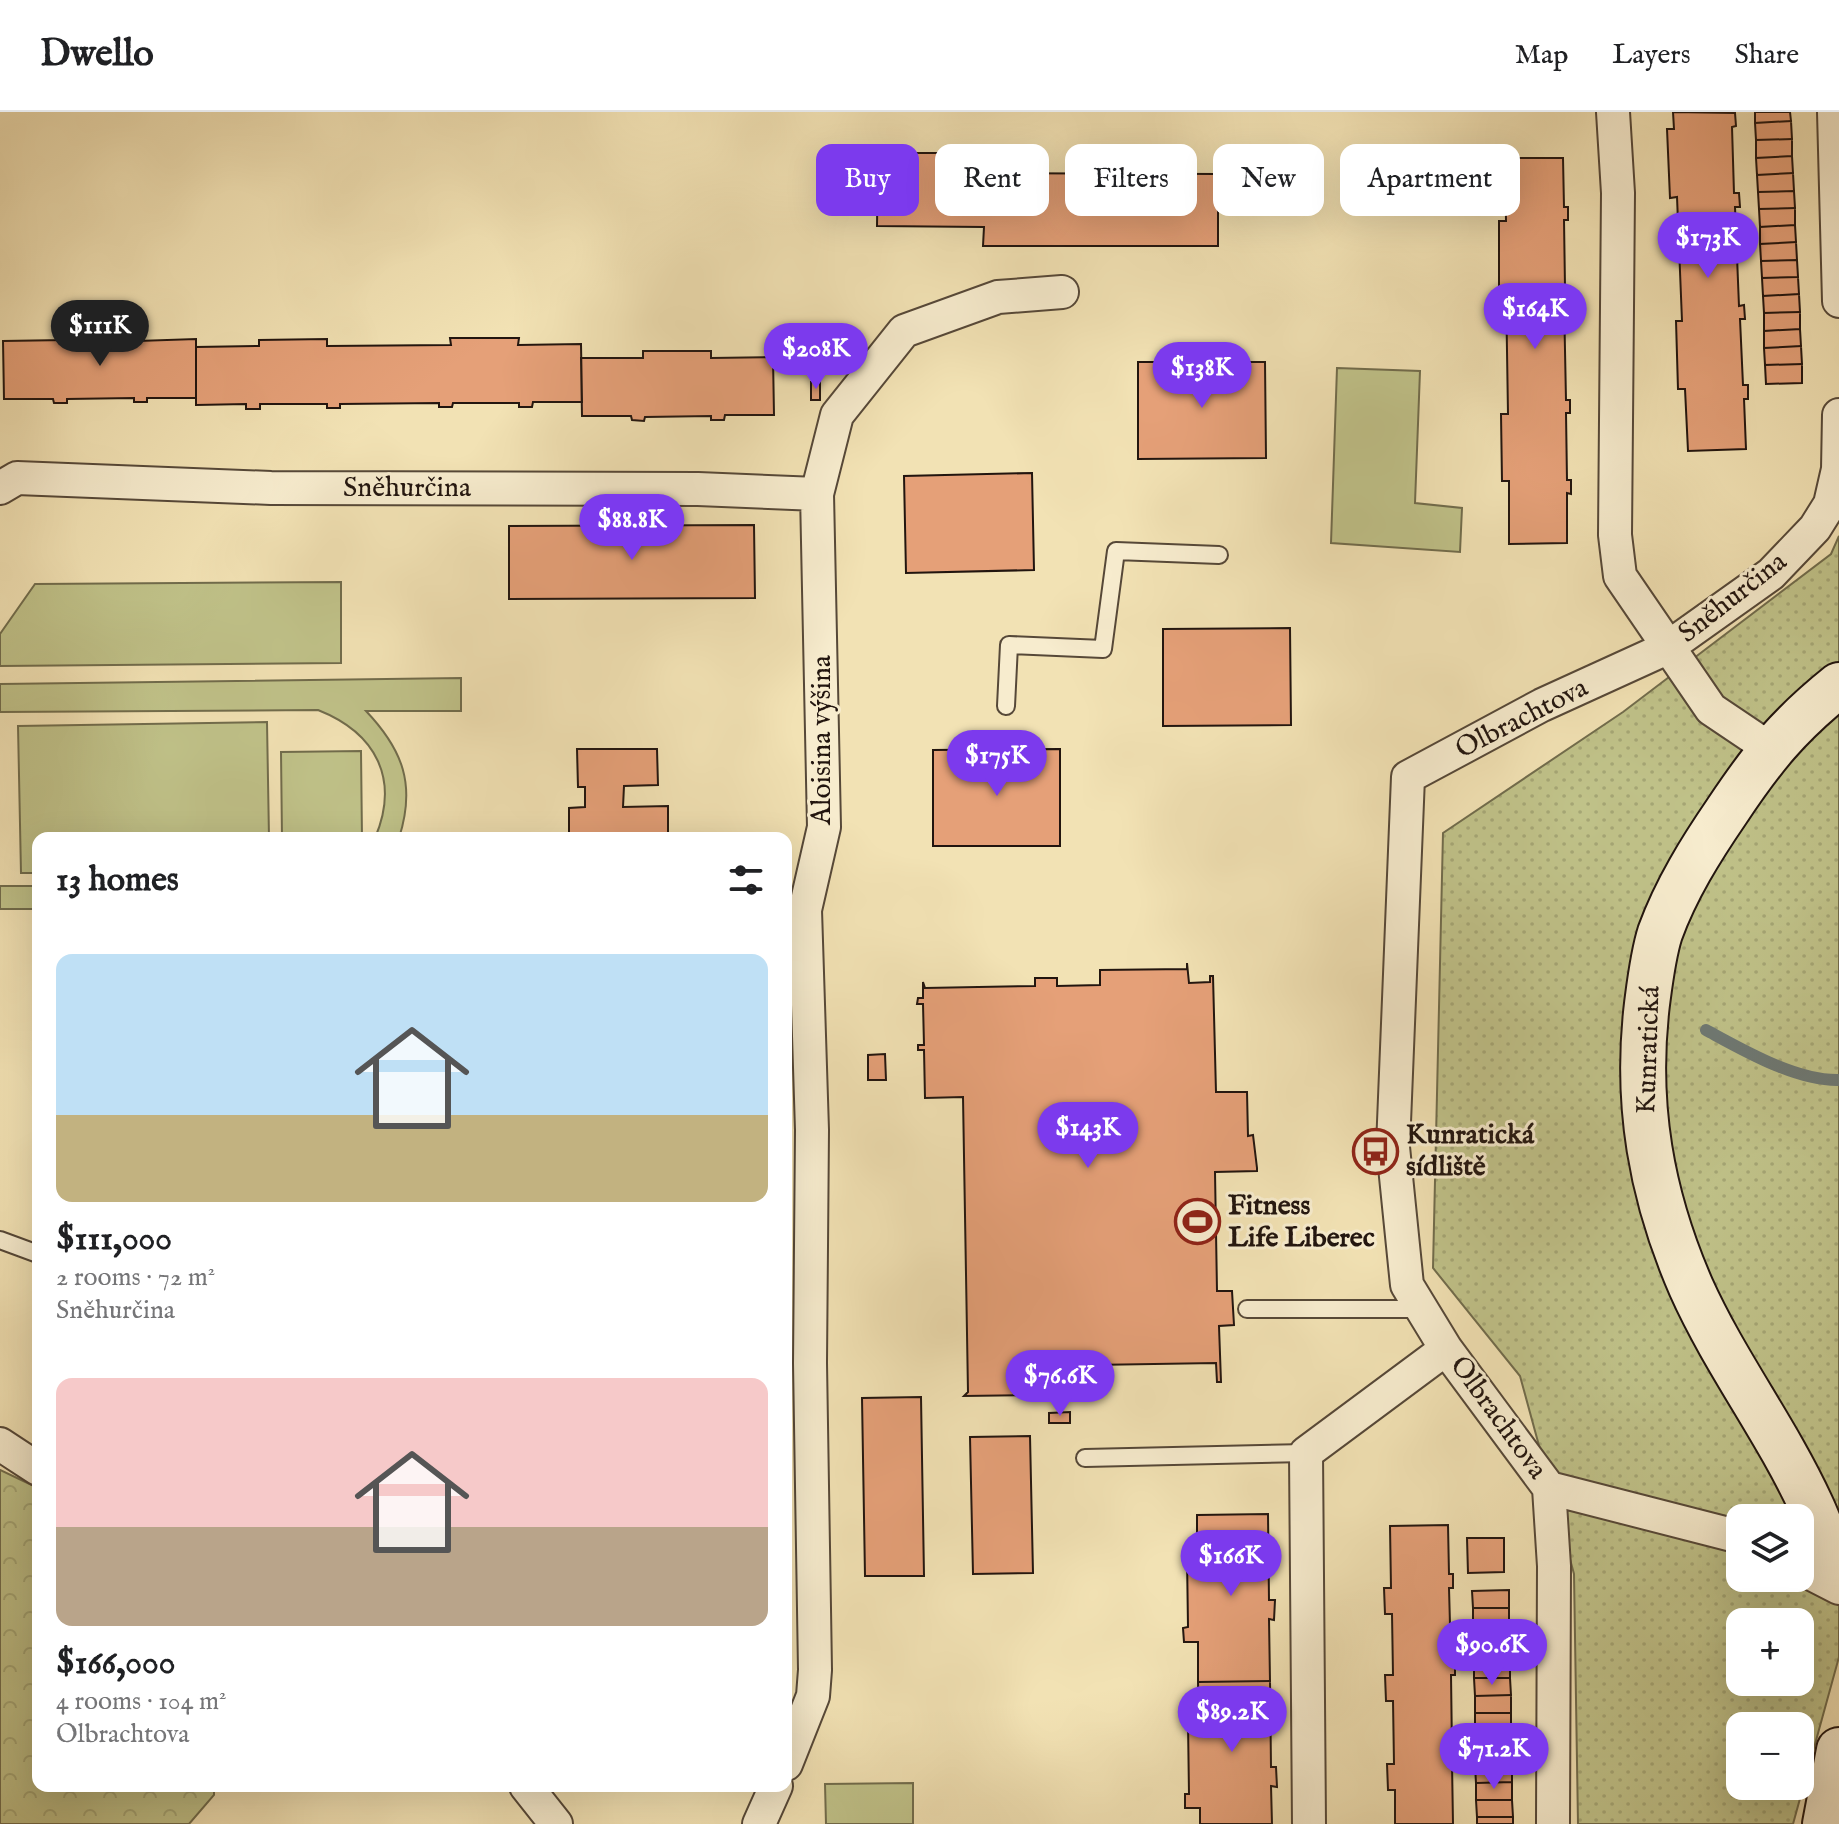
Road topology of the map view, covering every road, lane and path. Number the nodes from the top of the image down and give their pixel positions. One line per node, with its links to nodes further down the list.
1 (1613, 112): 9 (street)
2 (1834, 112): 4 (street)
3 (1062, 292): 7 (street, Aloisina výšina)
4 (1839, 301)
5 (1839, 415): 9 (street, Sněhurčina)
6 (0, 488): 7 (street, Sněhurčina)
7 (817, 494): 27 (street, Aloisina výšina)
8 (1219, 555): 11 (lane)
9 (1667, 648): 12 (street); 16 (street, Olbrachtova)
10 (1839, 685): 12 (street, Kunratická)
11 (1006, 706)
12 (1769, 748): 25 (street, Kunratická)
13 (0, 1240): 14 (lane)
14 (32, 1252)
15 (1247, 1309): 16 (lane)
16 (1421, 1309): 17 (street, Olbrachtova)
17 (1446, 1349): 19 (street, Olbrachtova); 22 (street, Olbrachtova)
18 (0, 1444): 21 (street)
19 (1306, 1453): 20 (lane); 33 (street)
20 (1085, 1458)
21 (32, 1465)
22 (1549, 1488): 23 (street, Olbrachtova); 34 (street, Olbrachtova)
23 (1726, 1533)
24 (1814, 1575): 26 (street)
25 (1839, 1578)
26 (1839, 1588)
27 (792, 1749)
28 (1839, 1750): 35 (street)
29 (531, 1792): 31 (street)
30 (773, 1792): 32 (street)
31 (556, 1824)
32 (759, 1824)
33 (1309, 1824)
34 (1553, 1824)
35 (1825, 1824)

